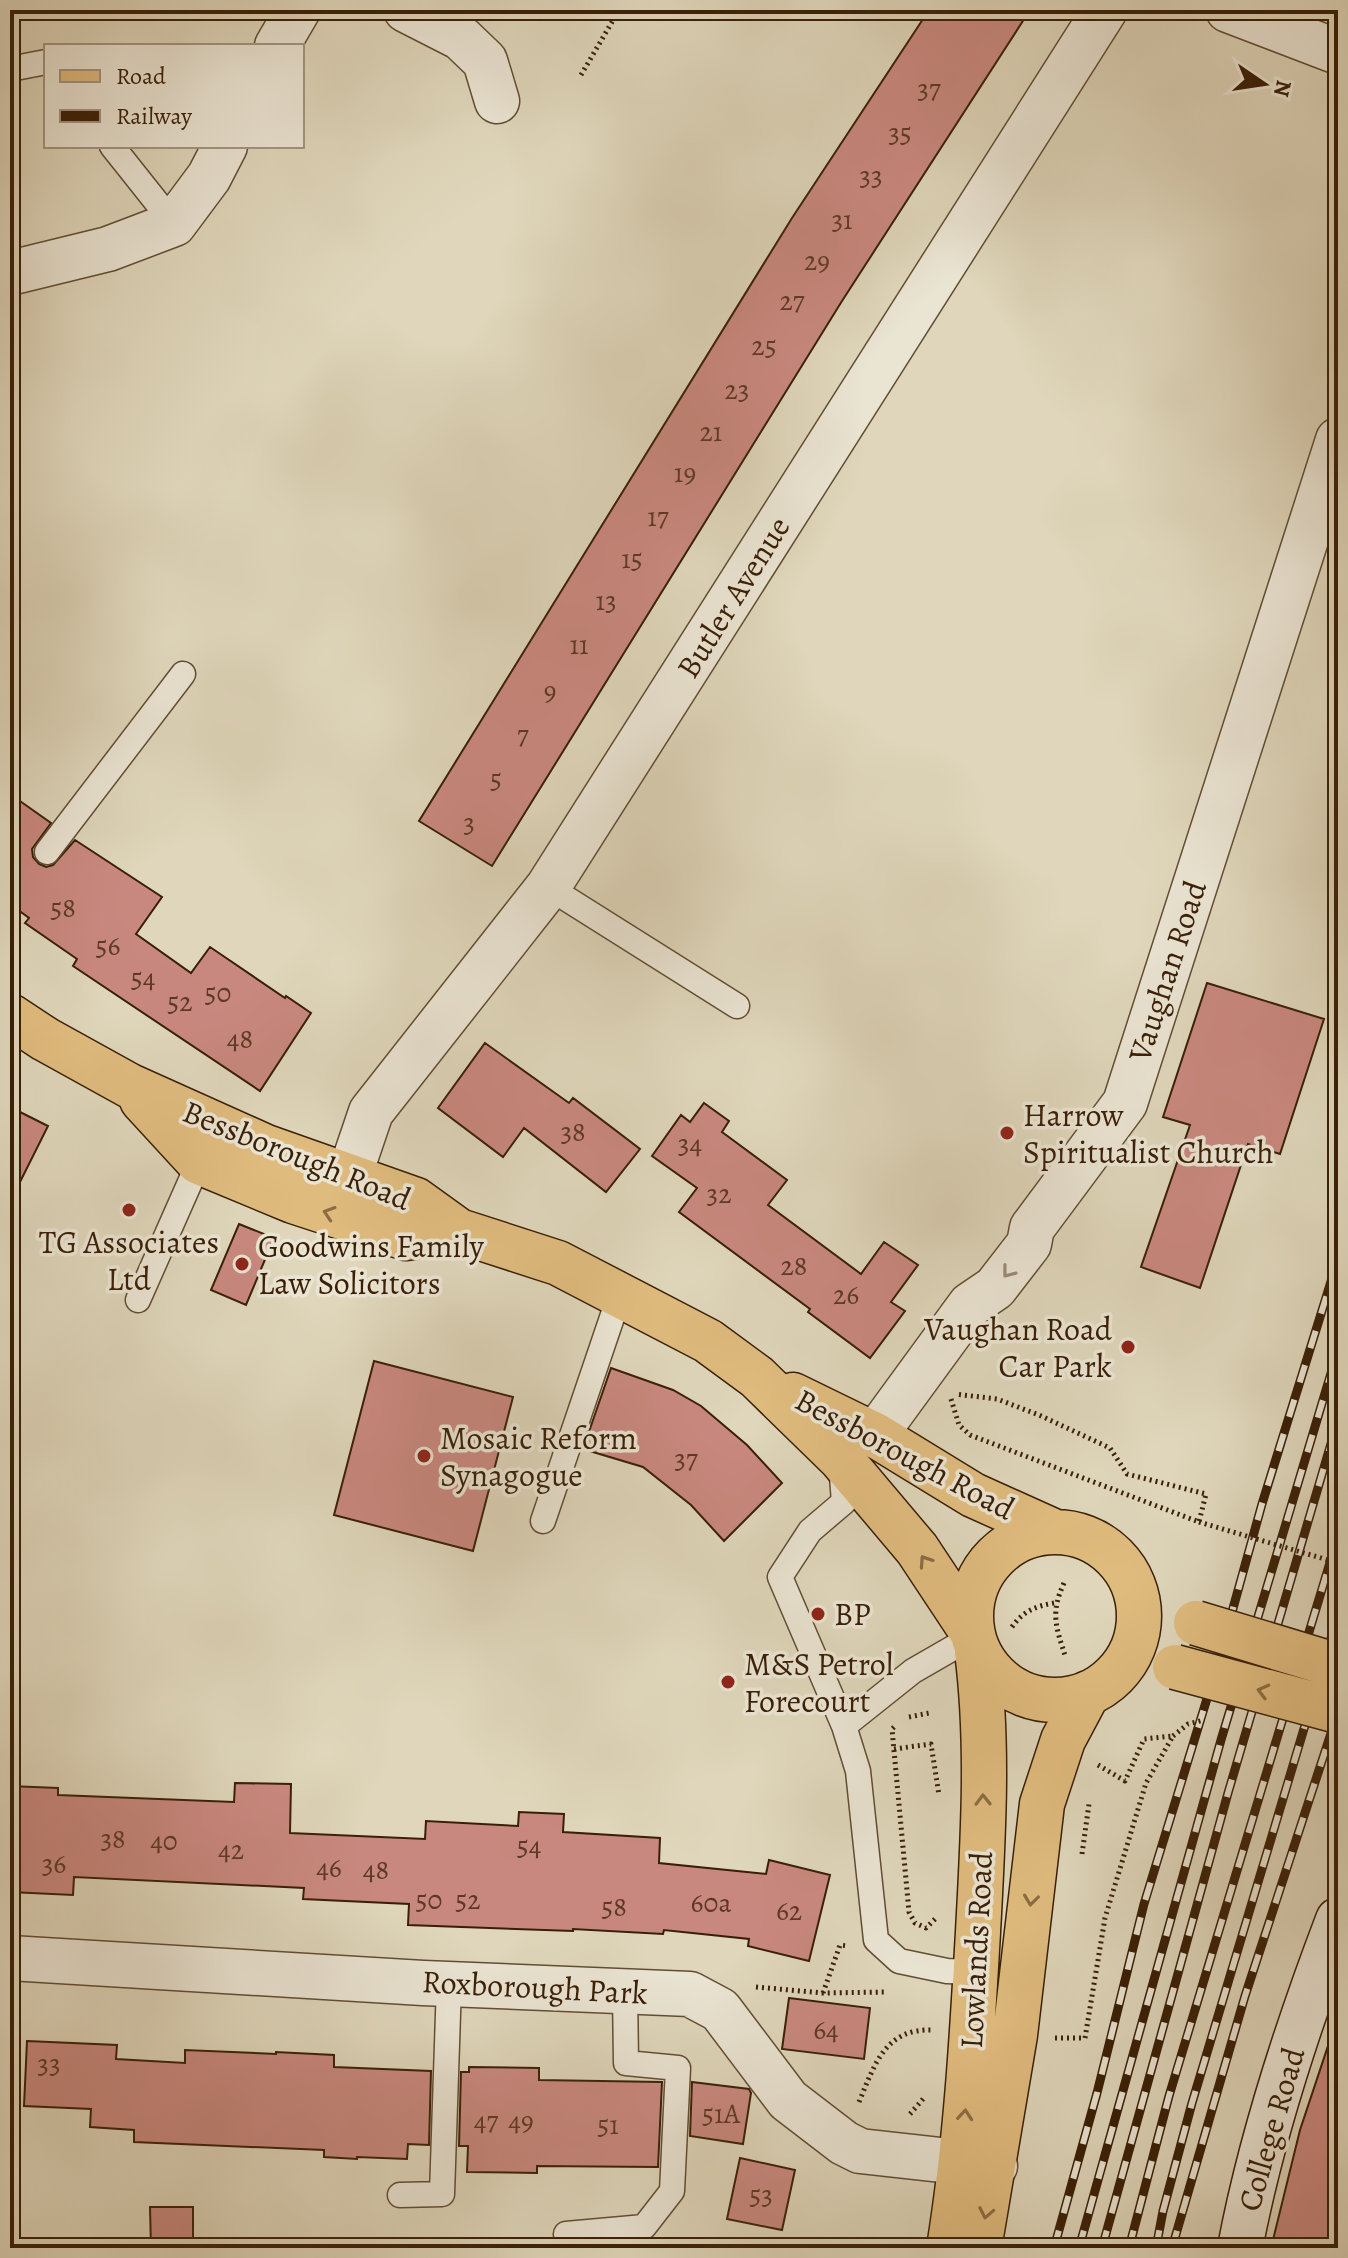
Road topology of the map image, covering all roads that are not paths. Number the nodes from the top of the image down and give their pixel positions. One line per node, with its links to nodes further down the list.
1 (298, 10): 5 (street)
2 (406, 10): 9 (street)
3 (1105, 10): 17 (street, Butler Avenue)
4 (1228, 10): 6 (street)
5 (278, 44)
6 (1338, 52)
7 (44, 62): 8 (lane)
8 (10, 69)
9 (497, 101)
10 (114, 148): 12 (lane)
11 (224, 148): 12 (street)
12 (174, 224): 13 (street)
13 (10, 273)
14 (1338, 440): 26 (street, Vaughan Road, one-way to 26)
15 (183, 674): 16 (lane)
16 (47, 852)
17 (548, 887): 18 (lane); 22 (street, Butler Avenue)
18 (737, 1006)
19 (10, 1016): 20 (main road, Bessborough Road)
20 (130, 1086): 21 (main road, Bessborough Road); 22 (main road, Bessborough Road)
21 (199, 1162): 23 (main road, Bessborough Road, one-way to 21); 25 (lane)
22 (350, 1174): 23 (main road, Bessborough Road)
23 (459, 1231): 24 (main road, Bessborough Road)
24 (620, 1294): 26 (main road, Bessborough Road); 27 (lane)
25 (138, 1300)
26 (858, 1447): 28 (main road, Bessborough Road); 30 (main road, Bessborough Road, one-way to 26); 34 (lane)
27 (543, 1521)
28 (1053, 1531): 29 (main road, Bessborough Road); 30 (main road)
29 (1134, 1582): 31 (main road, Bessborough Road, bridge); 32 (main road, Lowlands Road)
30 (982, 1635): 32 (main road, Bessborough Road); 34 (lane); 37 (main road, Lowlands Road, one-way to 30)
31 (1338, 1666)
32 (1085, 1681): 33 (main road, Bessborough Road, one-way to 32, bridge); 38 (main road, Lowlands Road, one-way to 38)
33 (1338, 1711)
34 (844, 1726): 37 (lane)
35 (1338, 1920): 46 (street, College Road)
36 (10, 1958): 39 (street, Roxborough Park)
37 (976, 1972): 38 (main road); 41 (main road, Lowlands Road, one-way to 37)
38 (1022, 1979): 41 (main road, Lowlands Road)
39 (449, 1984): 40 (street, Roxborough Park); 42 (lane)
40 (625, 1991): 41 (street, Roxborough Park); 43 (lane)
41 (978, 2164): 44 (main road, Lowlands Road); 45 (main road, Lowlands Road, one-way to 45)
42 (400, 2195)
43 (566, 2234)
44 (949, 2248)
45 (979, 2248)
46 (1240, 2248)

